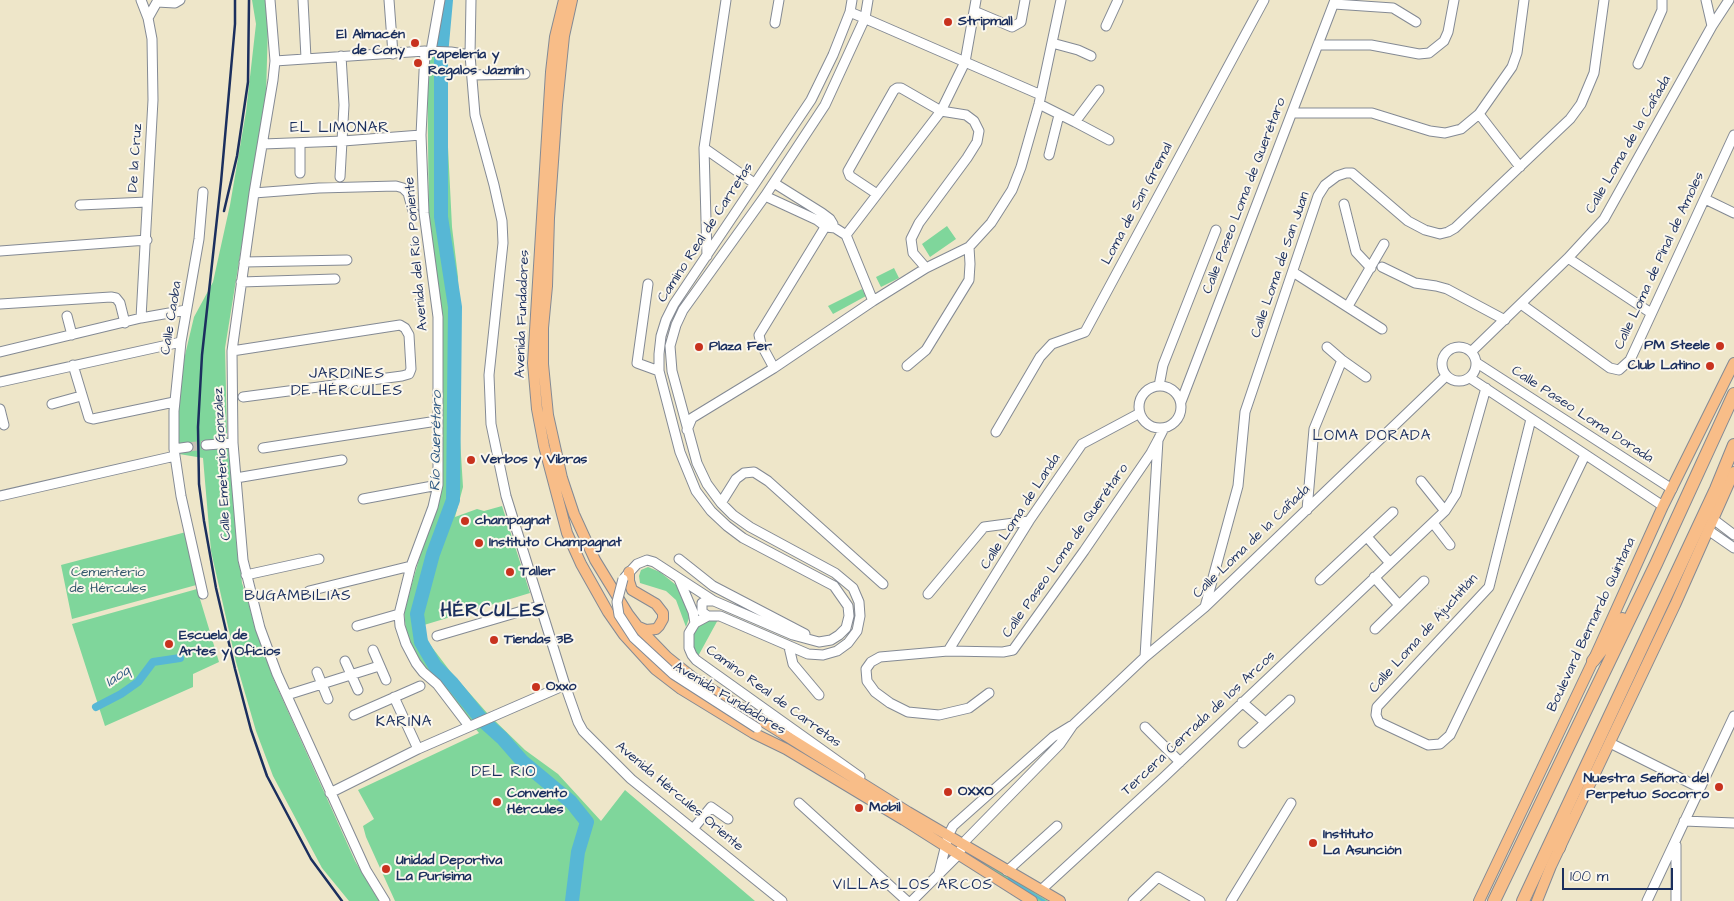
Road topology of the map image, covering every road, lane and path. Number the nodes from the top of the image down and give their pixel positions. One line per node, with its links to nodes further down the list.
1 (141, 0): 28 (street, De la Cruz)
2 (180, 0): 28 (street)
3 (270, 0): 42 (street, Calle Emeterio González)
4 (303, 0): 41 (street)
5 (389, 0): 37 (street)
6 (440, 0): 36 (street, Avenida del Río Poniente)
7 (471, 0): 38 (street, Avenida Hércules Oriente)
8 (564, 0): 234 (main road, Avenida Fundadores)
9 (572, 0): 199 (main road, Avenida Fundadores)
10 (726, 0): 61 (street)
11 (779, 0): 31 (street)
12 (852, 0): 27 (street, Camino Real de Carretas)
13 (868, 0): 29 (street, Camino Real de Carretas)
14 (976, 0): 26 (street)
15 (1025, 0): 26 (street)
16 (1061, 0): 34 (street)
17 (1118, 0): 32 (street)
18 (1264, 0): 141 (street, Loma de San Gremal)
19 (1454, 0): 35 (street)
20 (1524, 0): 52 (street)
21 (1604, 0): 63 (street, Calle Loma de San Juan)
22 (1662, 0): 44 (street)
23 (1706, 0): 33 (street)
24 (1729, 0): 33 (street, Calle Loma de la Cañada)
25 (1335, 2): 30 (street); 35 (street, Calle Paseo Loma de Querétaro)
26 (974, 11): 43 (street)
27 (850, 12): 29 (street); 66 (street, Camino Real de Carretas)
28 (148, 18): 73 (street, De la Cruz)
29 (865, 18): 43 (street); 67 (street, Camino Real de Carretas)
30 (1416, 22)
31 (775, 23)
32 (1106, 26)
33 (1712, 26): 86 (street, Calle Loma de la Cañada)
34 (1052, 43): 40 (street); 48 (street)
35 (1318, 45): 51 (street, Calle Paseo Loma de Querétaro)
36 (431, 51): 37 (street); 38 (street); 55 (street, Avenida del Río Poniente)
37 (393, 54): 39 (street)
38 (470, 55): 46 (street, Avenida Hércules Oriente)
39 (341, 56): 41 (street); 58 (street)
40 (1091, 56)
41 (306, 58): 42 (street)
42 (275, 60): 60 (street, Calle Emeterio González)
43 (965, 62): 48 (street); 50 (street)
44 (1638, 64)
45 (525, 74): 46 (street)
46 (473, 75): 193 (street, Avenida Hércules Oriente)
47 (1099, 90): 54 (street)
48 (1041, 94): 49 (street)
49 (1038, 104): 53 (street); 83 (street)
50 (941, 111): 70 (street); 70 (street); 90 (street)
51 (1293, 113): 52 (street); 130 (street, Calle Paseo Loma de Querétaro)
52 (1479, 114): 63 (street)
53 (1059, 115): 54 (street); 62 (street)
54 (1075, 122): 57 (street)
55 (421, 134): 58 (street); 136 (street, Avenida del Río Poniente)
56 (1734, 135): 72 (street, Calle Loma de Pinal de Amoles)
57 (1109, 140)
58 (343, 141): 59 (street); 65 (street)
59 (300, 143): 60 (street); 64 (street)
60 (263, 144): 69 (street, Calle Emeterio González)
61 (704, 148): 66 (street); 85 (street)
62 (1049, 155)
63 (1520, 166): 92 (street, Calle Loma de San Juan)
64 (300, 173)
65 (340, 177)
66 (754, 183): 85 (street, Camino Real de Carretas)
67 (774, 183): 71 (street, Camino Real de Carretas); 78 (street)
68 (203, 192): 100 (street, Calle Caoba)
69 (254, 193): 76 (street); 88 (street, Calle Emeterio González)
70 (877, 194): 80 (street)
71 (765, 196): 78 (street); 134 (street, Camino Real de Carretas)
72 (1704, 200): 77 (street); 101 (street, Calle Loma de Pinal de Amoles)
73 (147, 202): 75 (street); 81 (street, De la Cruz)
74 (1344, 204): 91 (street)
75 (80, 205)
76 (413, 211)
77 (1734, 213)
78 (830, 225): 80 (street); 118 (street)
79 (1216, 230): 124 (street)
80 (846, 234): 96 (street)
81 (146, 240): 84 (street); 103 (street, De la Cruz)
82 (1384, 244): 91 (street)
83 (969, 247): 90 (street); 117 (street)
84 (0, 251)
85 (707, 256): 119 (street, Camino Real de Carretas)
86 (1568, 258): 98 (street, Calle Loma de la Cañada); 101 (street)
87 (348, 260): 88 (street)
88 (244, 262): 94 (street, Calle Emeterio González)
89 (1382, 267): 104 (street)
90 (926, 268): 96 (street)
91 (1371, 268): 99 (street)
92 (1293, 272): 99 (street); 194 (street, Calle Loma de San Juan)
93 (335, 280): 94 (street)
94 (241, 282): 110 (street, Calle Emeterio González)
95 (648, 284): 119 (street)
96 (873, 301): 118 (street)
97 (0, 304): 105 (street)
98 (1521, 304): 101 (street, Calle Loma de Pinal de Amoles); 104 (street, Calle Loma de la Cañada)
99 (1348, 306): 106 (street)
100 (186, 310): 103 (street); 108 (street, Calle Caoba)
101 (1652, 313)
102 (67, 316): 107 (street)
103 (141, 318): 105 (street)
104 (1505, 320): 111 (street, Calle Loma de la Cañada)
105 (125, 323): 107 (street)
106 (1382, 329)
107 (72, 335): 112 (street)
108 (182, 342): 116 (street); 129 (street, Calle Caoba)
109 (1327, 347): 113 (street)
110 (232, 351): 128 (street); 144 (street, Calle Emeterio González)
111 (1472, 351): 114 (street); 120 (street)
112 (0, 352)
113 (1342, 360): 121 (street); 165 (street)
114 (1477, 363): 122 (street); 154 (street, Calle Paseo Loma Dorada)
115 (1734, 363): 160 (main road, Boulevard Bernardo Quintana)
116 (73, 365): 123 (street); 127 (street)
117 (907, 366)
118 (774, 368): 140 (street)
119 (659, 371): 137 (street, Camino Real de Carretas)
120 (1446, 376): 122 (street); 165 (street, Calle Loma de la Cañada)
121 (1366, 377)
122 (1470, 378): 125 (street)
123 (0, 382)
124 (1159, 386): 130 (street); 133 (street)
125 (1486, 388): 135 (street); 166 (street, Tercera Cerrada de los Arcos)
126 (1734, 394): 179 (highway)
127 (81, 396): 129 (street); 131 (street)
128 (243, 397)
129 (174, 402): 150 (street, Calle Caoba)
130 (1181, 402): 139 (street)
131 (52, 404)
132 (0, 408): 138 (street)
133 (1140, 412): 139 (street); 169 (street, Calle Loma de Landa)
134 (685, 418): 137 (street); 140 (street, Camino Real de Carretas)
135 (1531, 419): 152 (street); 152 (street, Calle Loma de Ajuchitlán)
136 (437, 421): 148 (street); 159 (street, Avenida del Río Poniente)
137 (673, 424): 151 (street, Camino Real de Carretas)
138 (4, 425)
139 (1164, 428): 142 (street)
140 (687, 430): 143 (street); 149 (street, Camino Real de Carretas)
141 (996, 432)
142 (1158, 440): 205 (street, Calle Paseo Loma de Querétaro); 206 (street)
143 (682, 441): 149 (street); 151 (street)
144 (233, 443): 145 (street); 157 (street, Calle Emeterio González)
145 (206, 446)
146 (1734, 446): 213 (highway)
147 (188, 447): 150 (street)
148 (262, 448)
149 (693, 448): 163 (street, Camino Real de Carretas)
150 (175, 452): 161 (street); 189 (street, Calle Caoba)
151 (680, 452): 202 (street, Camino Real de Carretas)
152 (1585, 455): 156 (street)
153 (342, 460): 157 (street)
154 (1625, 460): 156 (street); 160 (street, Calle Paseo Loma Dorada)
155 (1734, 472): 168 (main road)
156 (1614, 475): 164 (street)
157 (236, 478): 181 (street, Calle Emeterio González)
158 (1421, 481): 166 (street)
159 (438, 485): 162 (street); 180 (street, Avenida del Río Poniente)
160 (1672, 489): 164 (main road, Boulevard Bernardo Quintana)
161 (0, 496)
162 (363, 499)
163 (721, 503): 187 (street); 203 (street, Camino Real de Carretas)
164 (1663, 506): 208 (main road, Boulevard Bernardo Quintana)
165 (1306, 510): 194 (street, Calle Loma de la Cañada)
166 (1445, 511): 170 (street, Tercera Cerrada de los Arcos)
167 (1392, 512): 173 (street)
168 (1712, 520): 171 (main road); 172 (street)
169 (1029, 521): 190 (street); 205 (street, Calle Loma de Landa)
170 (1433, 524): 174 (street); 178 (street, Tercera Cerrada de los Arcos)
171 (1708, 530): 175 (street); 232 (main road)
172 (1734, 535)
173 (1367, 537): 178 (street); 185 (street)
174 (1450, 545)
175 (1734, 548)
176 (319, 559): 181 (street)
177 (679, 559): 202 (street)
178 (1390, 562): 183 (street, Tercera Cerrada de los Arcos)
179 (1656, 564): 208 (highway); 265 (highway)
180 (411, 566): 188 (street); 195 (street, Avenida del Río Poniente)
181 (246, 575): 219 (street, Calle Emeterio González)
182 (626, 576): 184 (street); 199 (main road); 234 (street, bridge)
183 (1374, 577): 192 (street); 224 (street, Tercera Cerrada de los Arcos)
184 (679, 578): 191 (street); 197 (street)
185 (1320, 580)
186 (1424, 580): 192 (street)
187 (883, 584)
188 (309, 591)
189 (203, 594)
190 (928, 594)
191 (714, 600): 196 (street); 202 (street)
192 (1399, 604): 200 (street)
193 (539, 606): 201 (street); 215 (street, Avenida Hércules Oriente)
194 (1205, 607): 206 (street, Calle Loma de la Cañada)
195 (400, 614): 198 (street); 228 (street, Avenida del Río Poniente)
196 (708, 616): 197 (street); 203 (street, Camino Real de Carretas)
197 (695, 624): 240 (street, Camino Real de Carretas)
198 (357, 626)
199 (638, 627): 240 (main road, Avenida Fundadores)
200 (1375, 628)
201 (436, 636)
202 (820, 642)
203 (789, 647): 220 (street)
204 (373, 650): 209 (street)
205 (948, 650): 218 (street, Calle Paseo Loma de Querétaro)
206 (1144, 657): 229 (street, Calle Loma de la Cañada)
207 (345, 661): 211 (street)
208 (1593, 661): 264 (main road, Boulevard Bernardo Quintana)
209 (379, 666): 211 (street); 212 (street)
210 (317, 672): 214 (street)
211 (352, 675): 214 (street); 217 (street)
212 (386, 680)
213 (1624, 683): 249 (highway); 266 (highway)
214 (322, 684): 219 (street); 222 (street)
215 (565, 685): 228 (street); 245 (street, Avenida Hércules Oriente)
216 (420, 686): 221 (street)
217 (358, 690)
218 (989, 693)
219 (287, 695): 237 (street, Calle Emeterio González)
220 (820, 695)
221 (394, 697): 225 (street); 233 (street)
222 (328, 698)
223 (1290, 700): 227 (street)
224 (1242, 702): 227 (street); 235 (street, Tercera Cerrada de los Arcos)
225 (354, 715)
226 (1734, 716): 236 (street)
227 (1265, 722): 231 (street)
228 (471, 725): 233 (street)
229 (1073, 725): 246 (street, Calle Loma de la Cañada); 248 (street, Calle Loma de la Cañada)
230 (1145, 727): 235 (street)
231 (1244, 743)
232 (1610, 743): 236 (street); 249 (main road)
233 (418, 749): 237 (street)
234 (786, 749): 250 (main road, Avenida Fundadores)
235 (1180, 762): 254 (street, Tercera Cerrada de los Arcos)
236 (1700, 788): 242 (street)
237 (330, 793): 256 (street, Calle Emeterio González)
238 (799, 803): 258 (street)
239 (1291, 803): 263 (street)
240 (908, 812): 246 (main road, Avenida Fundadores)
241 (728, 819): 245 (street)
242 (1684, 821): 243 (street); 247 (street)
243 (1734, 823)
244 (1056, 826): 251 (street)
245 (693, 829): 257 (street, Avenida Hércules Oriente)
246 (948, 836): 248 (main road, Avenida Fundadores); 250 (street, Calle Loma de la Cañada)
247 (1676, 843): 268 (street); 269 (street)
248 (964, 845): 250 (street, Calle Loma de la Cañada); 251 (main road, Avenida Fundadores)
249 (1559, 848): 267 (main road)
250 (952, 851): 252 (street); 252 (street); 253 (main road, Avenida Fundadores)
251 (1005, 870): 253 (main road); 254 (main road, Avenida Fundadores)
252 (939, 873): 259 (street)
253 (998, 880): 255 (main road, Avenida Fundadores)
254 (1041, 890): 260 (main road, Avenida Fundadores)
255 (1026, 899)
256 (385, 901)
257 (782, 901)
258 (907, 901)
259 (912, 901)
260 (1060, 901)
261 (1132, 901): 262 (street)
262 (1200, 901)
263 (1231, 901)
264 (1479, 901)
265 (1494, 901)
266 (1523, 901)
267 (1537, 901)
268 (1647, 901)
269 (1676, 901)

